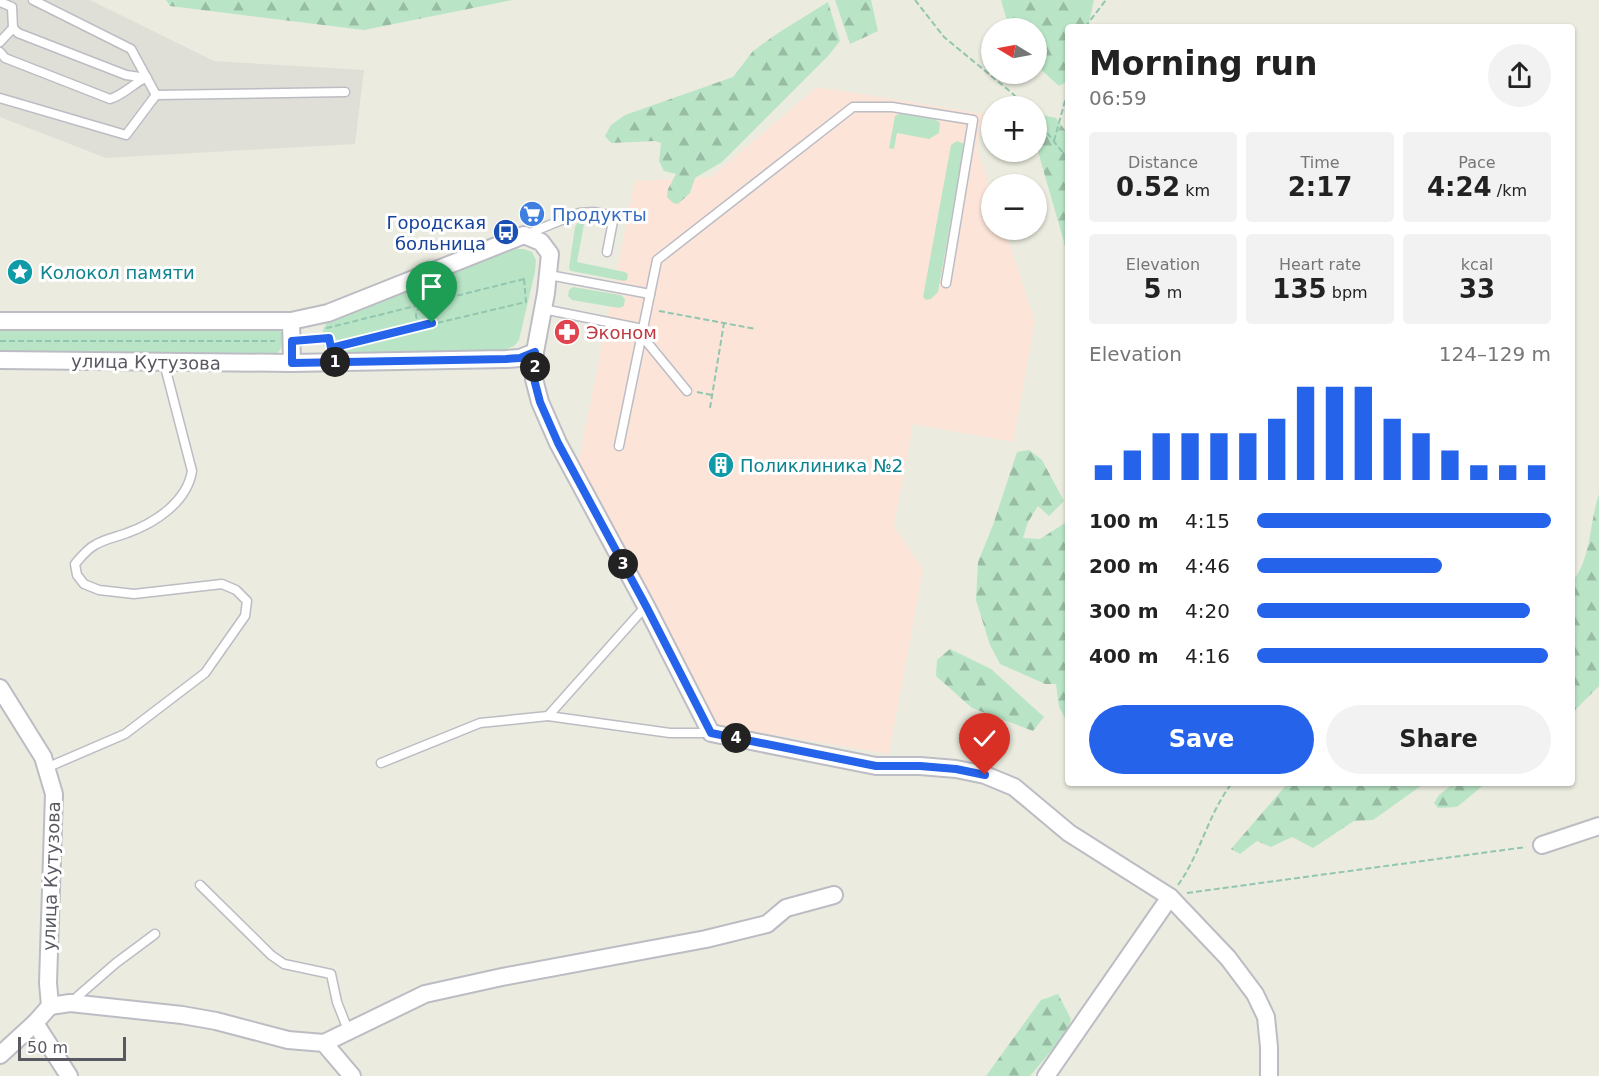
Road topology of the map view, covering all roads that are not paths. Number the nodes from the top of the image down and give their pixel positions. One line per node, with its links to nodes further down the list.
1 (33, 0): 6 (lane)
2 (0, 2): 3 (lane)
3 (13, 28): 4 (lane); 6 (lane)
4 (0, 42)
5 (0, 52): 6 (lane)
6 (146, 78): 8 (lane)
7 (345, 92): 8 (lane)
8 (156, 95): 9 (lane)
9 (0, 98)
10 (524, 235): 11 (lane); 12 (street); 17 (street)
11 (607, 252)
12 (549, 275): 14 (lane); 15 (street)
13 (946, 283): 14 (lane)
14 (650, 294): 18 (lane)
15 (543, 309): 18 (lane); 19 (street)
16 (0, 321): 17 (street)
17 (291, 321): 22 (street)
18 (643, 332): 23 (lane); 24 (lane)
19 (535, 352): 22 (street, улица Кутузова); 25 (street)
20 (0, 360): 21 (street, улица Кутузова)
21 (164, 363): 22 (street, улица Кутузова); 30 (lane)
22 (292, 363)
23 (687, 391)
24 (620, 446)
25 (646, 606): 27 (lane); 28 (street)
26 (0, 688): 30 (street, улица Кутузова)
27 (548, 716): 28 (lane); 29 (lane)
28 (711, 733): 35 (street)
29 (381, 763)
30 (46, 768): 38 (street, улица Кутузова)
31 (1599, 825): 32 (street)
32 (1542, 845)
33 (200, 885): 40 (lane)
34 (834, 895): 40 (street)
35 (1170, 897): 45 (street); 46 (street)
36 (154, 934): 37 (lane)
37 (70, 1003): 38 (street); 41 (street)
38 (50, 1006): 39 (street)
39 (35, 1023): 42 (street); 43 (street)
40 (348, 1030): 41 (street)
41 (324, 1043): 44 (street)
42 (0, 1055)
43 (69, 1076)
44 (352, 1076)
45 (1046, 1076)
46 (1269, 1076)

